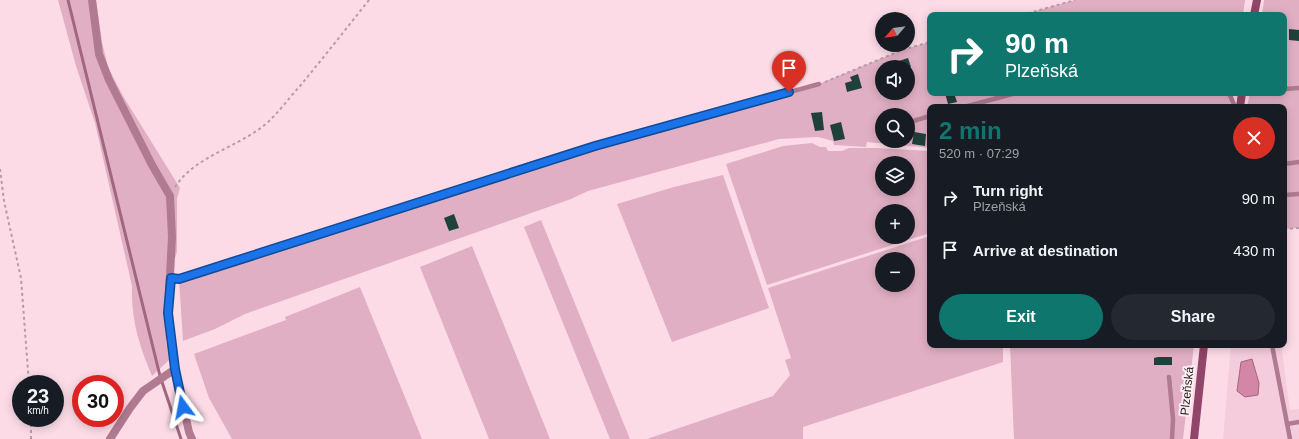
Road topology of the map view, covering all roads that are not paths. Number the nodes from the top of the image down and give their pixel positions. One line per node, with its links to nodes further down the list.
1 (92, 0): 15 (street)
2 (1257, 0): 3 (main road)
3 (1255, 12)
4 (818, 84): 15 (lane)
5 (1299, 88): 6 (lane)
6 (1287, 89)
7 (1005, 96): 8 (lane)
8 (975, 104)
9 (927, 117): 10 (lane)
10 (915, 120)
11 (1299, 162): 12 (lane)
12 (1287, 164)
13 (1299, 194): 14 (lane)
14 (1287, 195)
15 (171, 278): 18 (street)
16 (1204, 348): 25 (main road, Plzeňská)
17 (1273, 348): 21 (lane)
18 (175, 369): 22 (street); 23 (street)
19 (1169, 378): 24 (lane, Plzeňská)
20 (1299, 422): 21 (lane)
21 (1287, 424): 26 (lane)
22 (110, 439)
23 (192, 439)
24 (1172, 439)
25 (1194, 439)
26 (1290, 439)

